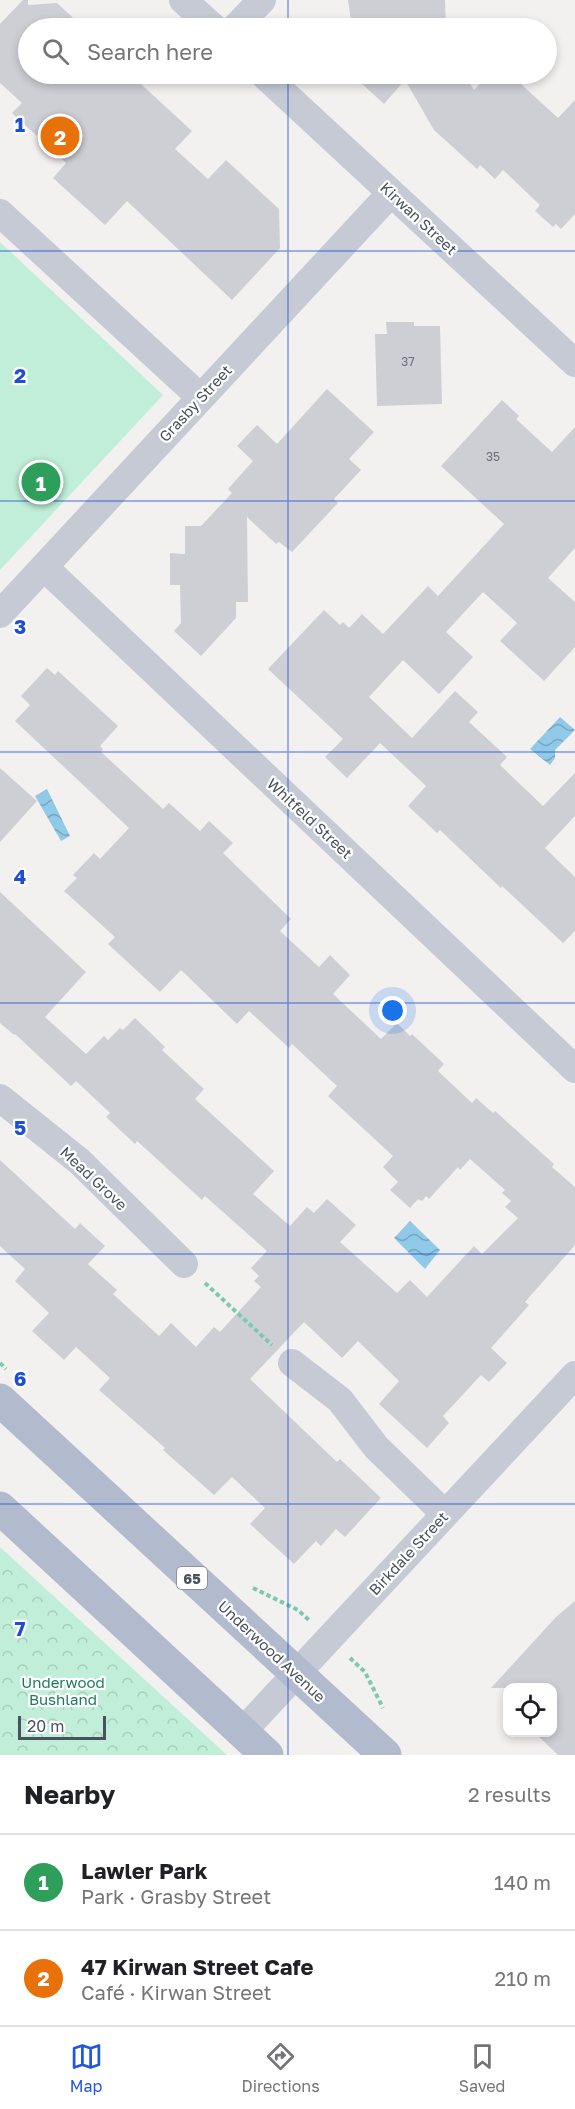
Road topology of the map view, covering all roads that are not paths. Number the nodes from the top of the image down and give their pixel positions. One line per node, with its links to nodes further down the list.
1 (183, 0): 3 (street)
2 (262, 0): 4 (street)
3 (203, 18)
4 (245, 18)
5 (274, 84): 6 (street, Kirwan Street)
6 (391, 193): 8 (street, Kirwan Street); 9 (street, Grasby Street)
7 (0, 213): 9 (street)
8 (575, 363)
9 (200, 397): 10 (street, Grasby Street)
10 (44, 567): 11 (street, Grasby Street); 12 (street, Whitfeld Street)
11 (0, 614)
12 (575, 1069)
13 (0, 1098): 14 (street, Mead Grove)
14 (184, 1264)
15 (292, 1364): 19 (street)
16 (575, 1375): 19 (street, Birkdale Street)
17 (0, 1400): 20 (main road, Underwood Avenue / 65)
18 (0, 1508): 21 (main road)
19 (445, 1514): 20 (street, Birkdale Street)
20 (297, 1674): 21 (street, Birkdale Street); 23 (main road, Underwood Avenue / 65)
21 (242, 1732): 22 (main road)
22 (267, 1755)
23 (385, 1755)

